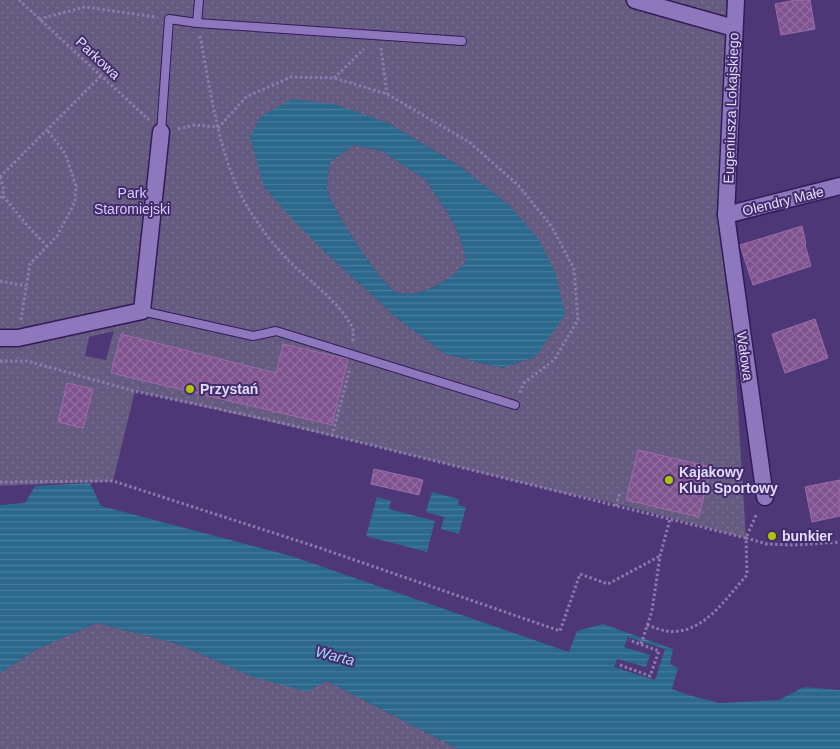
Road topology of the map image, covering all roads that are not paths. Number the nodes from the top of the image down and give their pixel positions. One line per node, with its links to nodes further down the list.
1 (199, 0): 4 (lane)
2 (635, 0): 5 (street)
3 (736, 0): 5 (street, Eugeniusza Lokajskiego)
4 (197, 23): 6 (lane); 7 (lane)
5 (734, 28): 9 (street, Eugeniusza Lokajskiego)
6 (462, 41)
7 (161, 132): 10 (street)
8 (840, 186): 9 (street, Olendry Małe)
9 (726, 215): 13 (street, Wałowa)
10 (142, 311): 11 (street); 12 (lane)
11 (0, 338)
12 (515, 405)
13 (765, 497)

